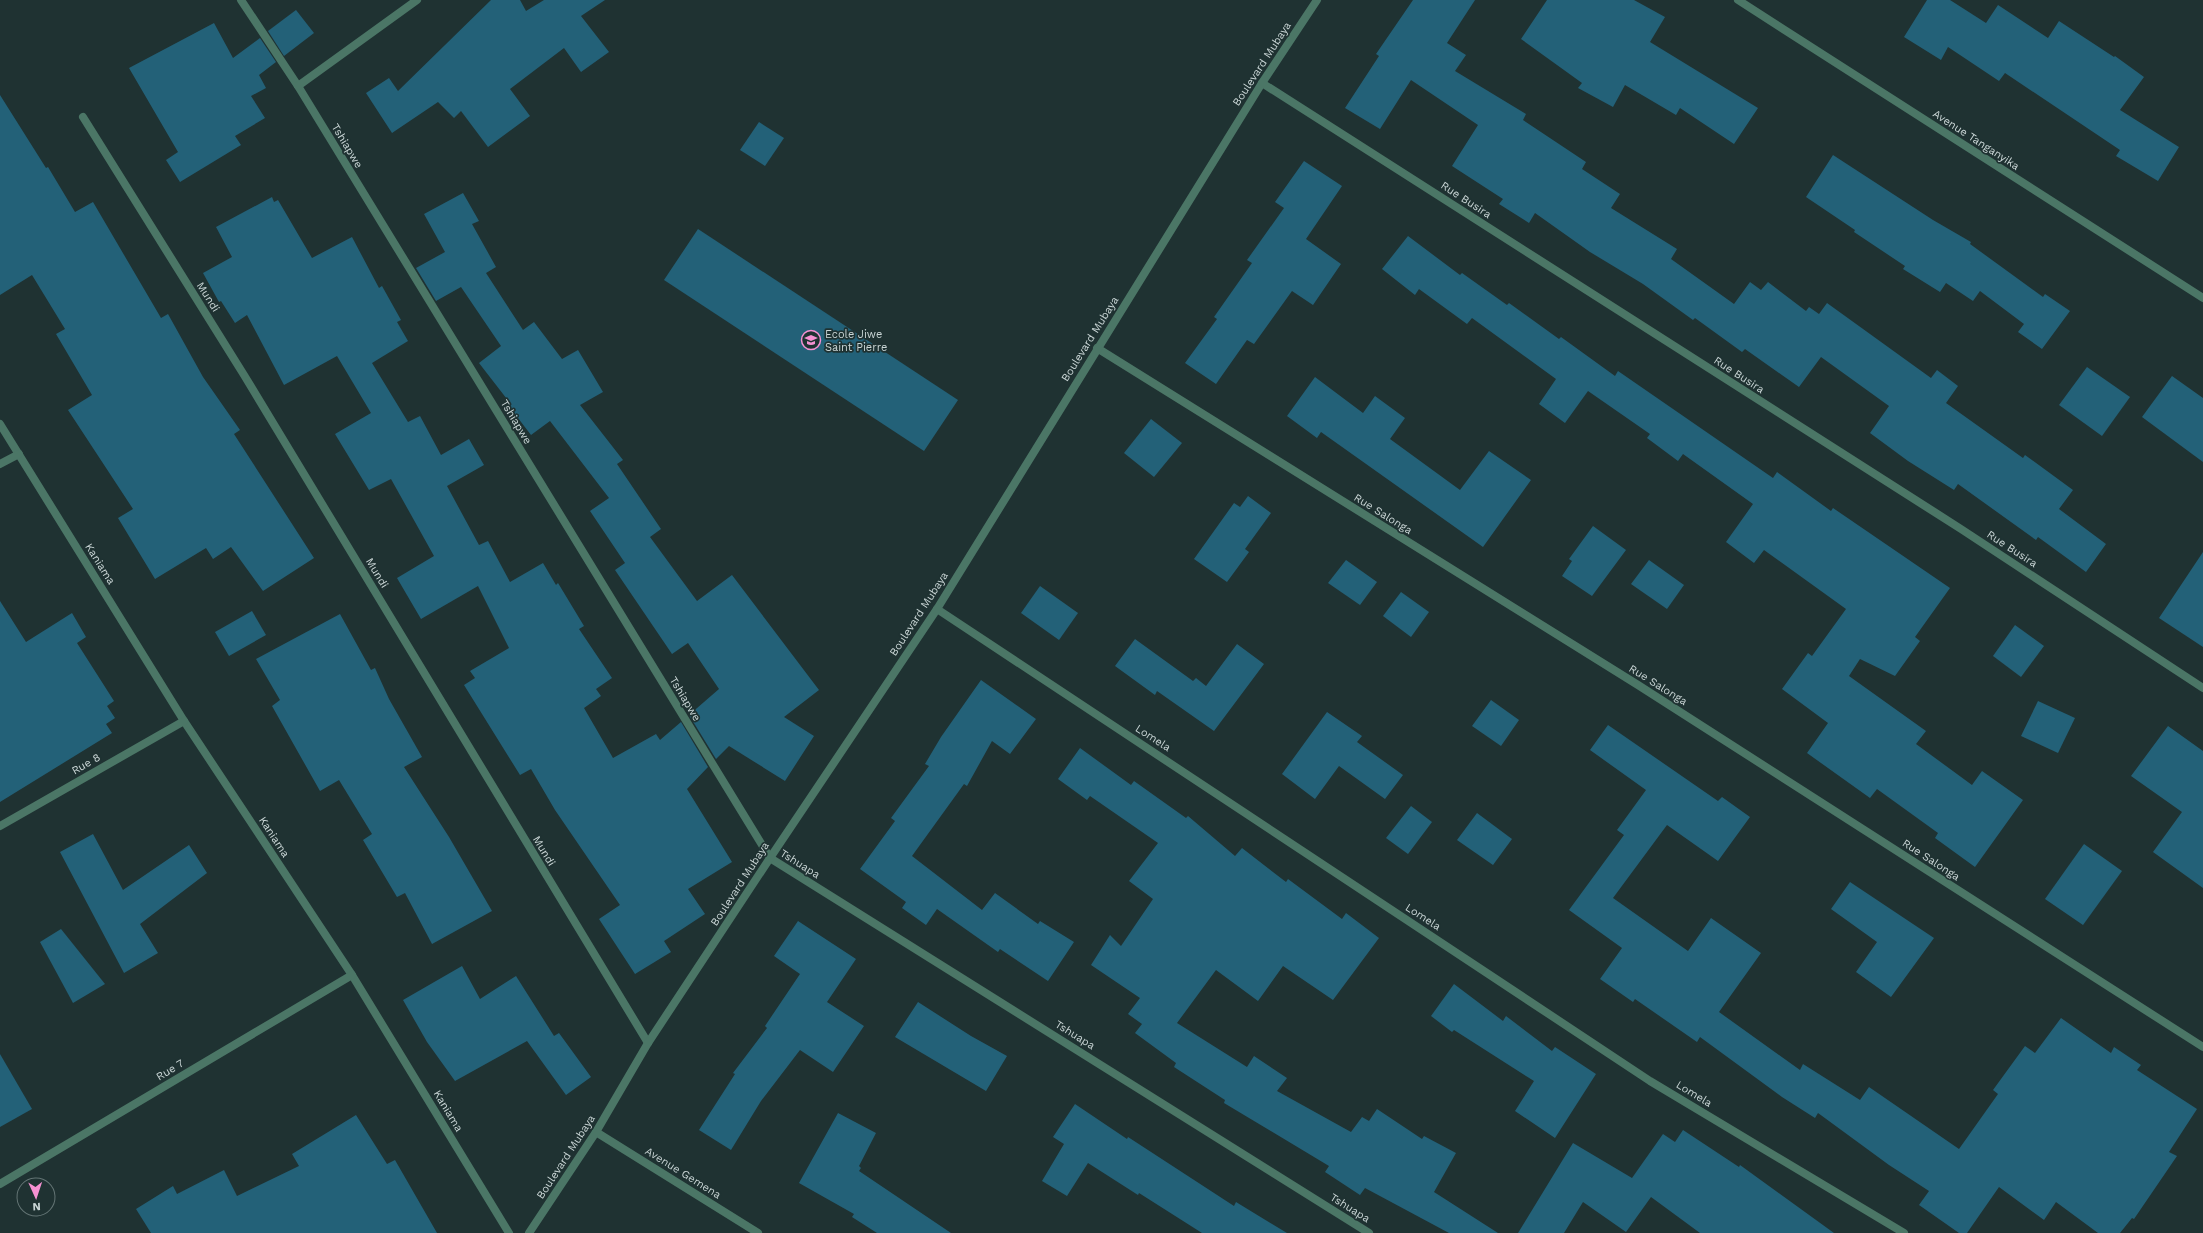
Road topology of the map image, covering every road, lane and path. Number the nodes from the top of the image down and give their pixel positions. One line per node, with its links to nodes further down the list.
1 (241, 0): 6 (street, Tshiapwe)
2 (417, 0): 6 (street)
3 (1317, 0): 5 (street, Boulevard Mubaya)
4 (1738, 0): 8 (street, Avenue Tanganyika)
5 (1262, 83): 9 (street, Boulevard Mubaya); 14 (street, Rue Busira)
6 (298, 86): 17 (street, Tshiapwe)
7 (83, 117): 19 (street, Mundi)
8 (2203, 298)
9 (1097, 348): 13 (street, Boulevard Mubaya); 20 (street, Rue Salonga)
10 (0, 424): 11 (street, Kaniama)
11 (19, 454): 12 (street); 15 (street, Kaniama)
12 (0, 464)
13 (937, 609): 17 (street, Boulevard Mubaya); 27 (street, Lomela)
14 (2203, 688)
15 (184, 721): 16 (street, Rue 8); 18 (street, Kaniama)
16 (0, 826)
17 (770, 858): 19 (street, Boulevard Mubaya); 26 (street, Tshuapa)
18 (352, 975): 22 (street, Rue 7); 23 (street, Kaniama)
19 (648, 1044): 21 (street, Boulevard Mubaya)
20 (2203, 1047)
21 (596, 1132): 24 (street, Boulevard Mubaya); 25 (street, Avenue Gemena)
22 (0, 1184)
23 (509, 1233)
24 (529, 1233)
25 (758, 1233)
26 (1369, 1233)
27 (1904, 1233)

